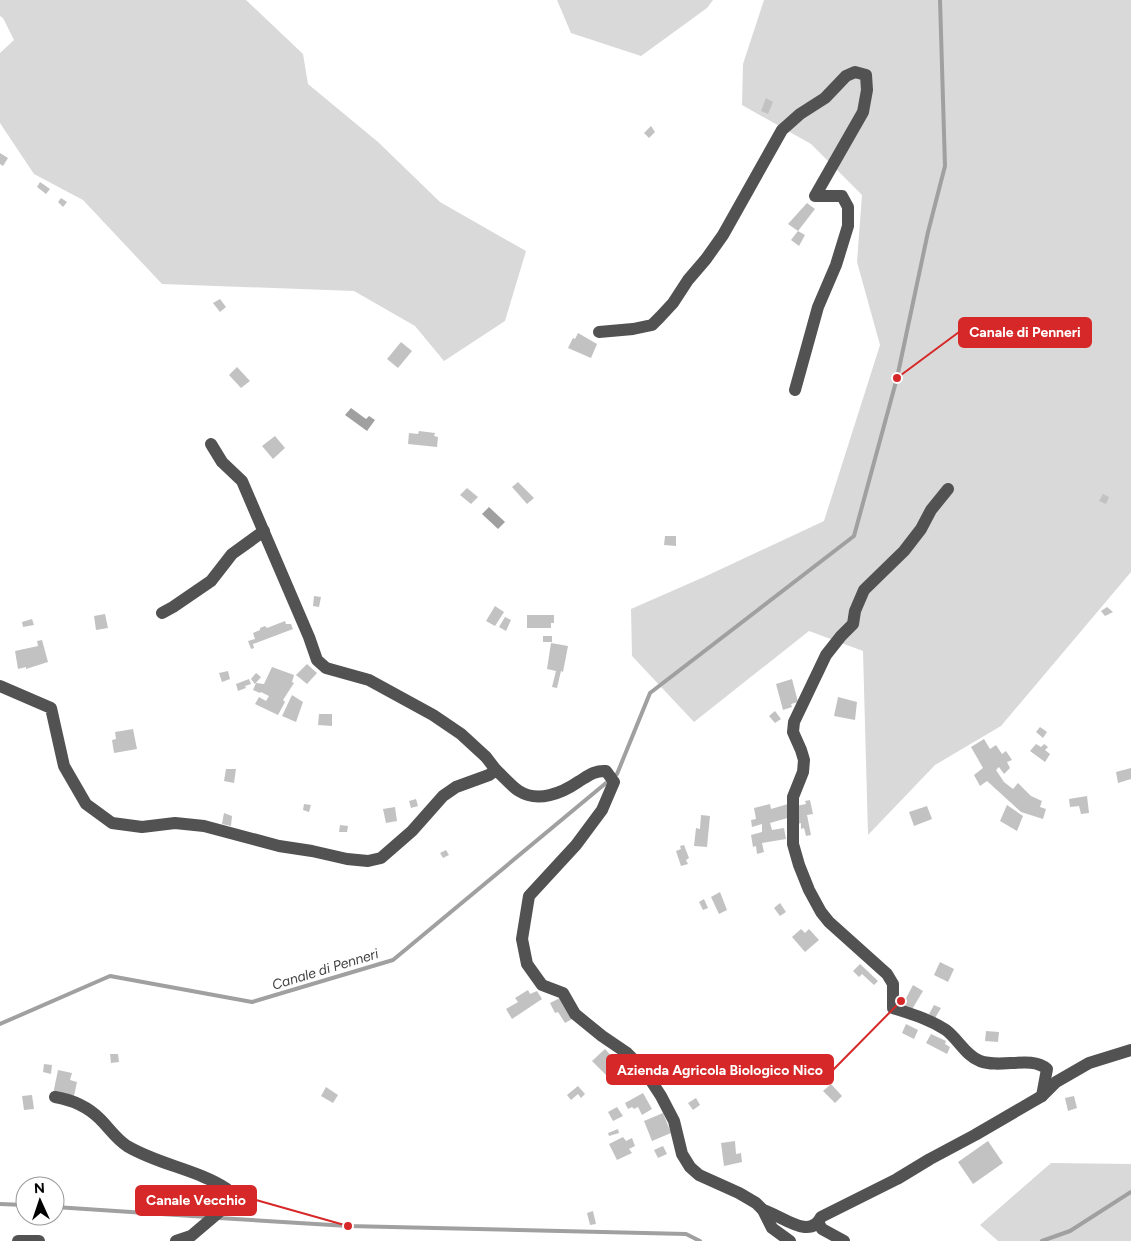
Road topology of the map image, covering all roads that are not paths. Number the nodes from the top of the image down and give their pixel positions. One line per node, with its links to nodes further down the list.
1 (599, 332): 2 (street)
2 (795, 390)
3 (211, 444): 5 (street)
4 (948, 490): 11 (street)
5 (264, 531): 6 (street); 8 (street)
6 (162, 613)
7 (0, 686): 8 (street)
8 (496, 770): 12 (street)
9 (1131, 1050): 11 (street)
10 (55, 1096): 16 (street)
11 (1042, 1096): 13 (street)
12 (763, 1210): 13 (street); 17 (street)
13 (819, 1224): 18 (street)
14 (18, 1241): 15 (street)
15 (39, 1241)
16 (176, 1241)
17 (790, 1241)
18 (844, 1241)

